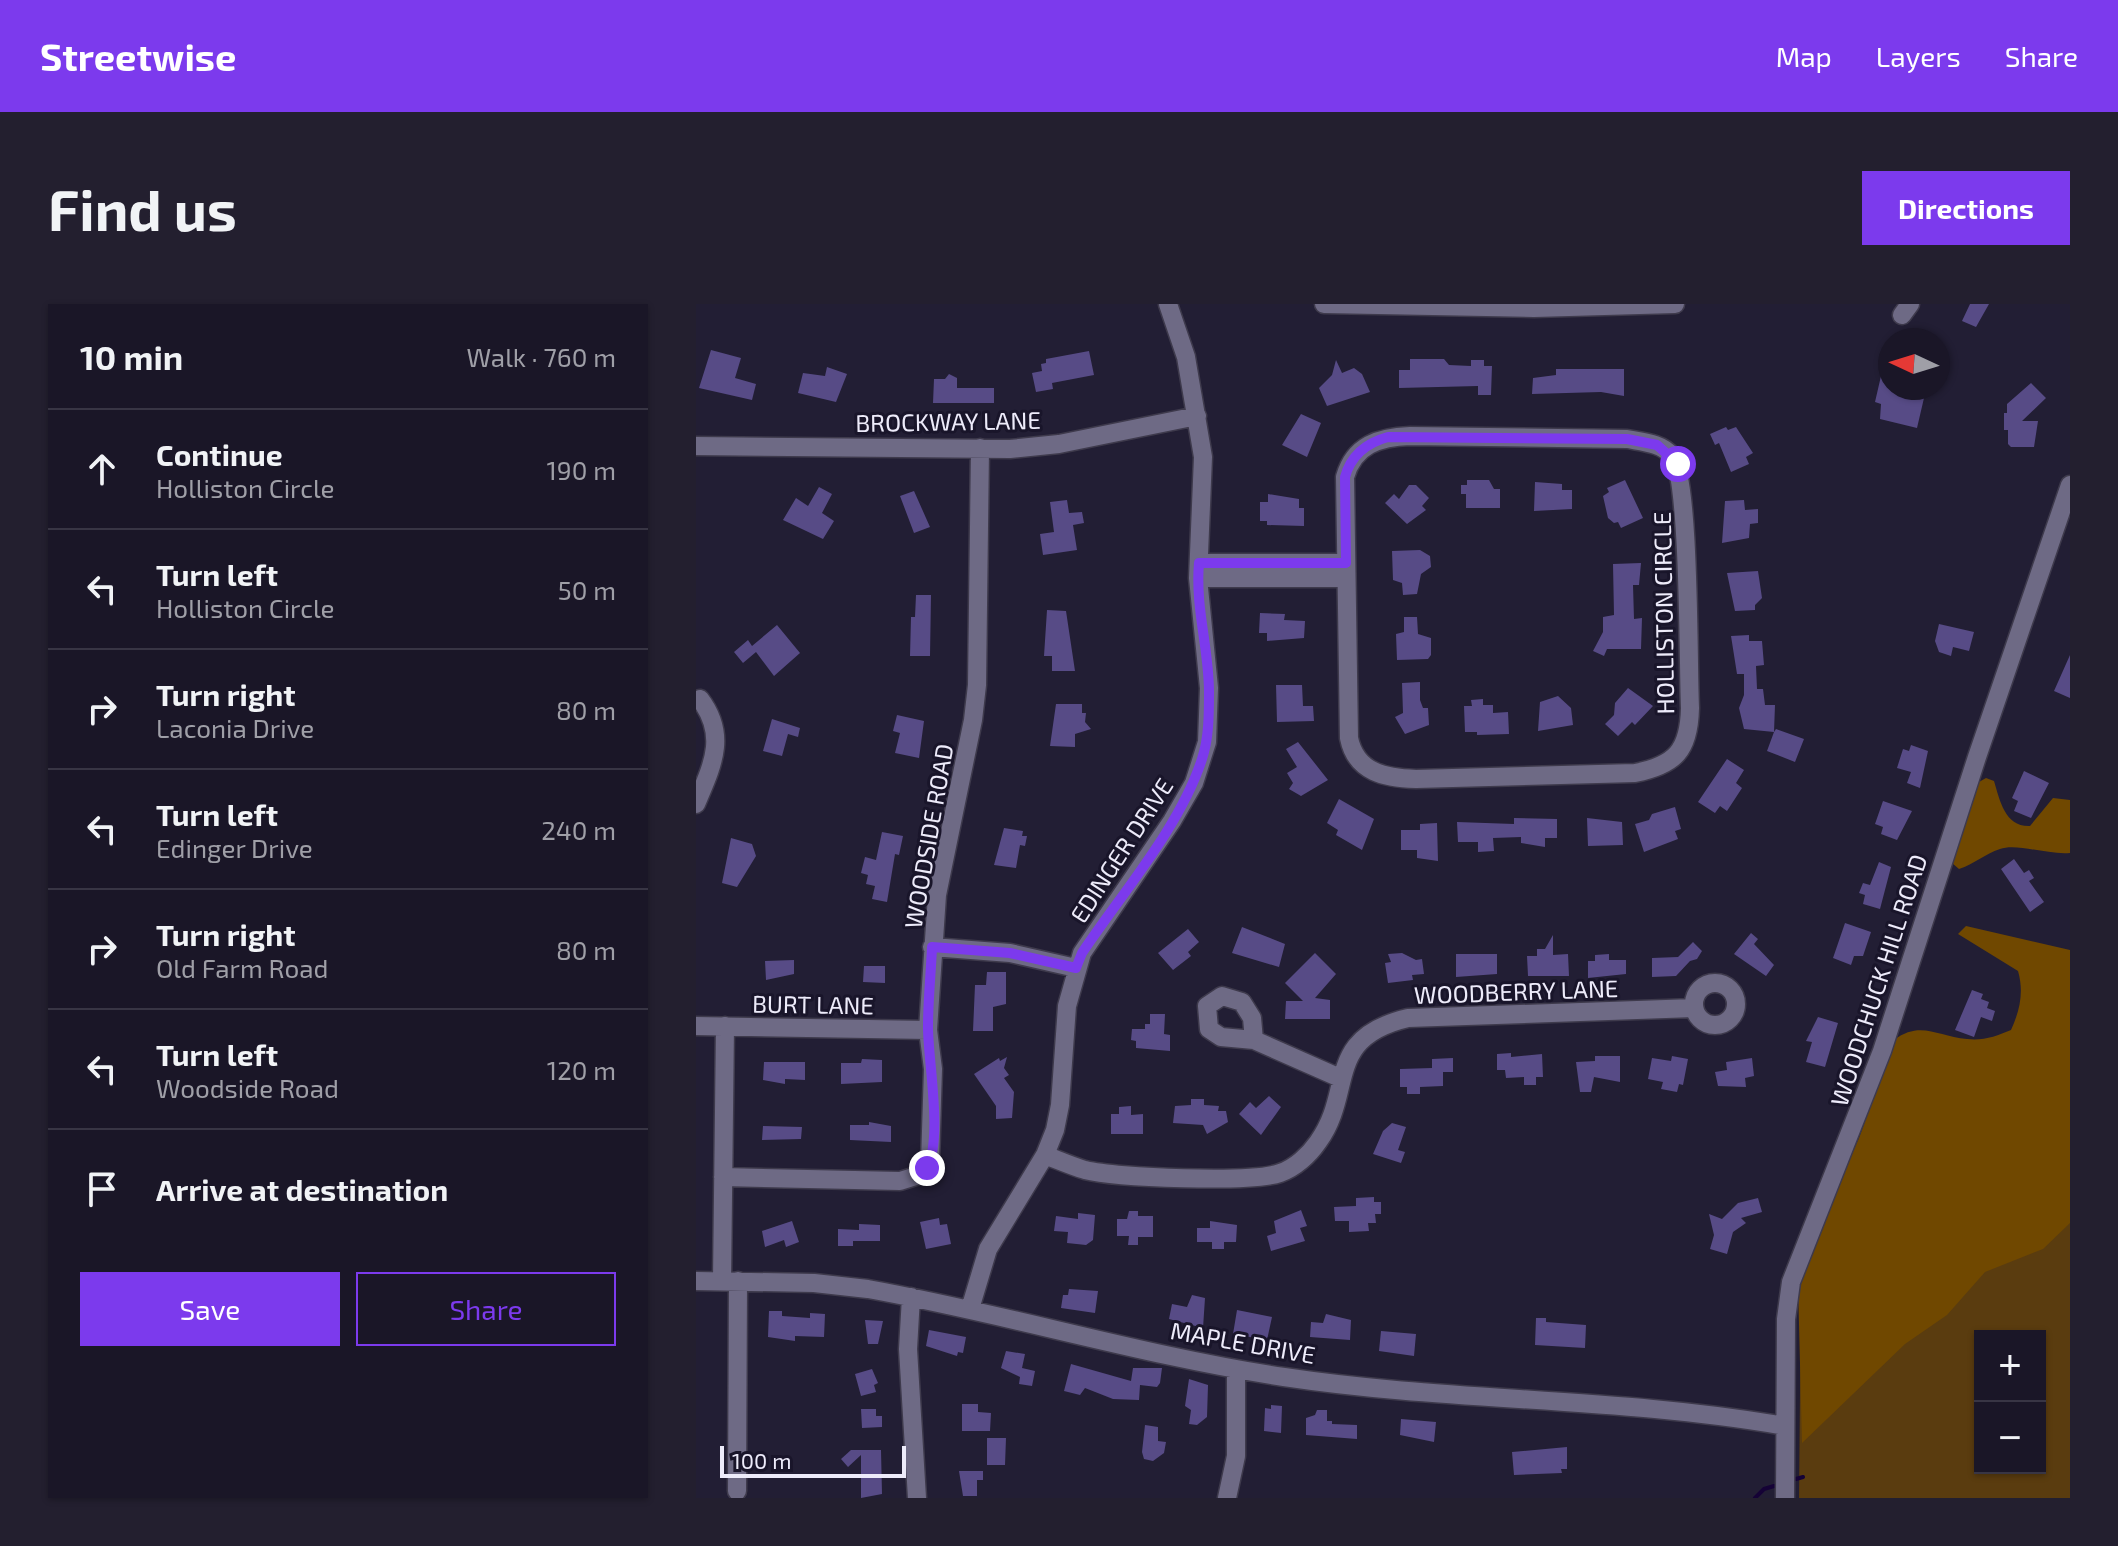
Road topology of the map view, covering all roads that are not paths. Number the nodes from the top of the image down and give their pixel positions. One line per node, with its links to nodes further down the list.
1 (1168, 304): 5 (street, EDINGER DRIVE)
2 (1324, 304): 4 (street)
3 (1675, 304): 4 (street)
4 (1626, 305)
5 (1197, 416): 7 (street, BROCKWAY LANE); 9 (street, EDINGER DRIVE)
6 (696, 446): 7 (street, BROCKWAY LANE)
7 (980, 448): 13 (street, WOODSIDE ROAD)
8 (2070, 485): 28 (street, WOODCHUCK HILL ROAD)
9 (1198, 570): 10 (street); 14 (street, EDINGER DRIVE)
10 (1346, 571): 10 (street, HOLLISTON CIRCLE)
11 (700, 699): 12 (street)
12 (696, 804)
13 (932, 947): 14 (street); 18 (street, WOODSIDE ROAD)
14 (1076, 968): 21 (street, EDINGER DRIVE)
15 (1694, 1008): 20 (street, WOODBERRY LANE)
16 (696, 1026): 17 (street, BURT LANE)
17 (725, 1026): 18 (street, BURT LANE); 22 (street)
18 (928, 1030): 22 (street, WOODSIDE ROAD)
19 (1254, 1040): 20 (street)
20 (1340, 1078): 21 (street, WOODBERRY LANE)
21 (1045, 1155): 26 (street, EDINGER DRIVE)
22 (723, 1177): 24 (street)
23 (696, 1281): 24 (street, MAPLE DRIVE)
24 (730, 1281): 25 (street, MAPLE DRIVE); 29 (street)
25 (911, 1297): 26 (street, MAPLE DRIVE); 30 (street)
26 (970, 1309): 27 (street, MAPLE DRIVE)
27 (1236, 1369): 28 (street, MAPLE DRIVE); 31 (street)
28 (1785, 1426): 32 (street, WOODCHUCK HILL ROAD)
29 (737, 1491)
30 (917, 1498)
31 (1227, 1498)
32 (1785, 1498)

